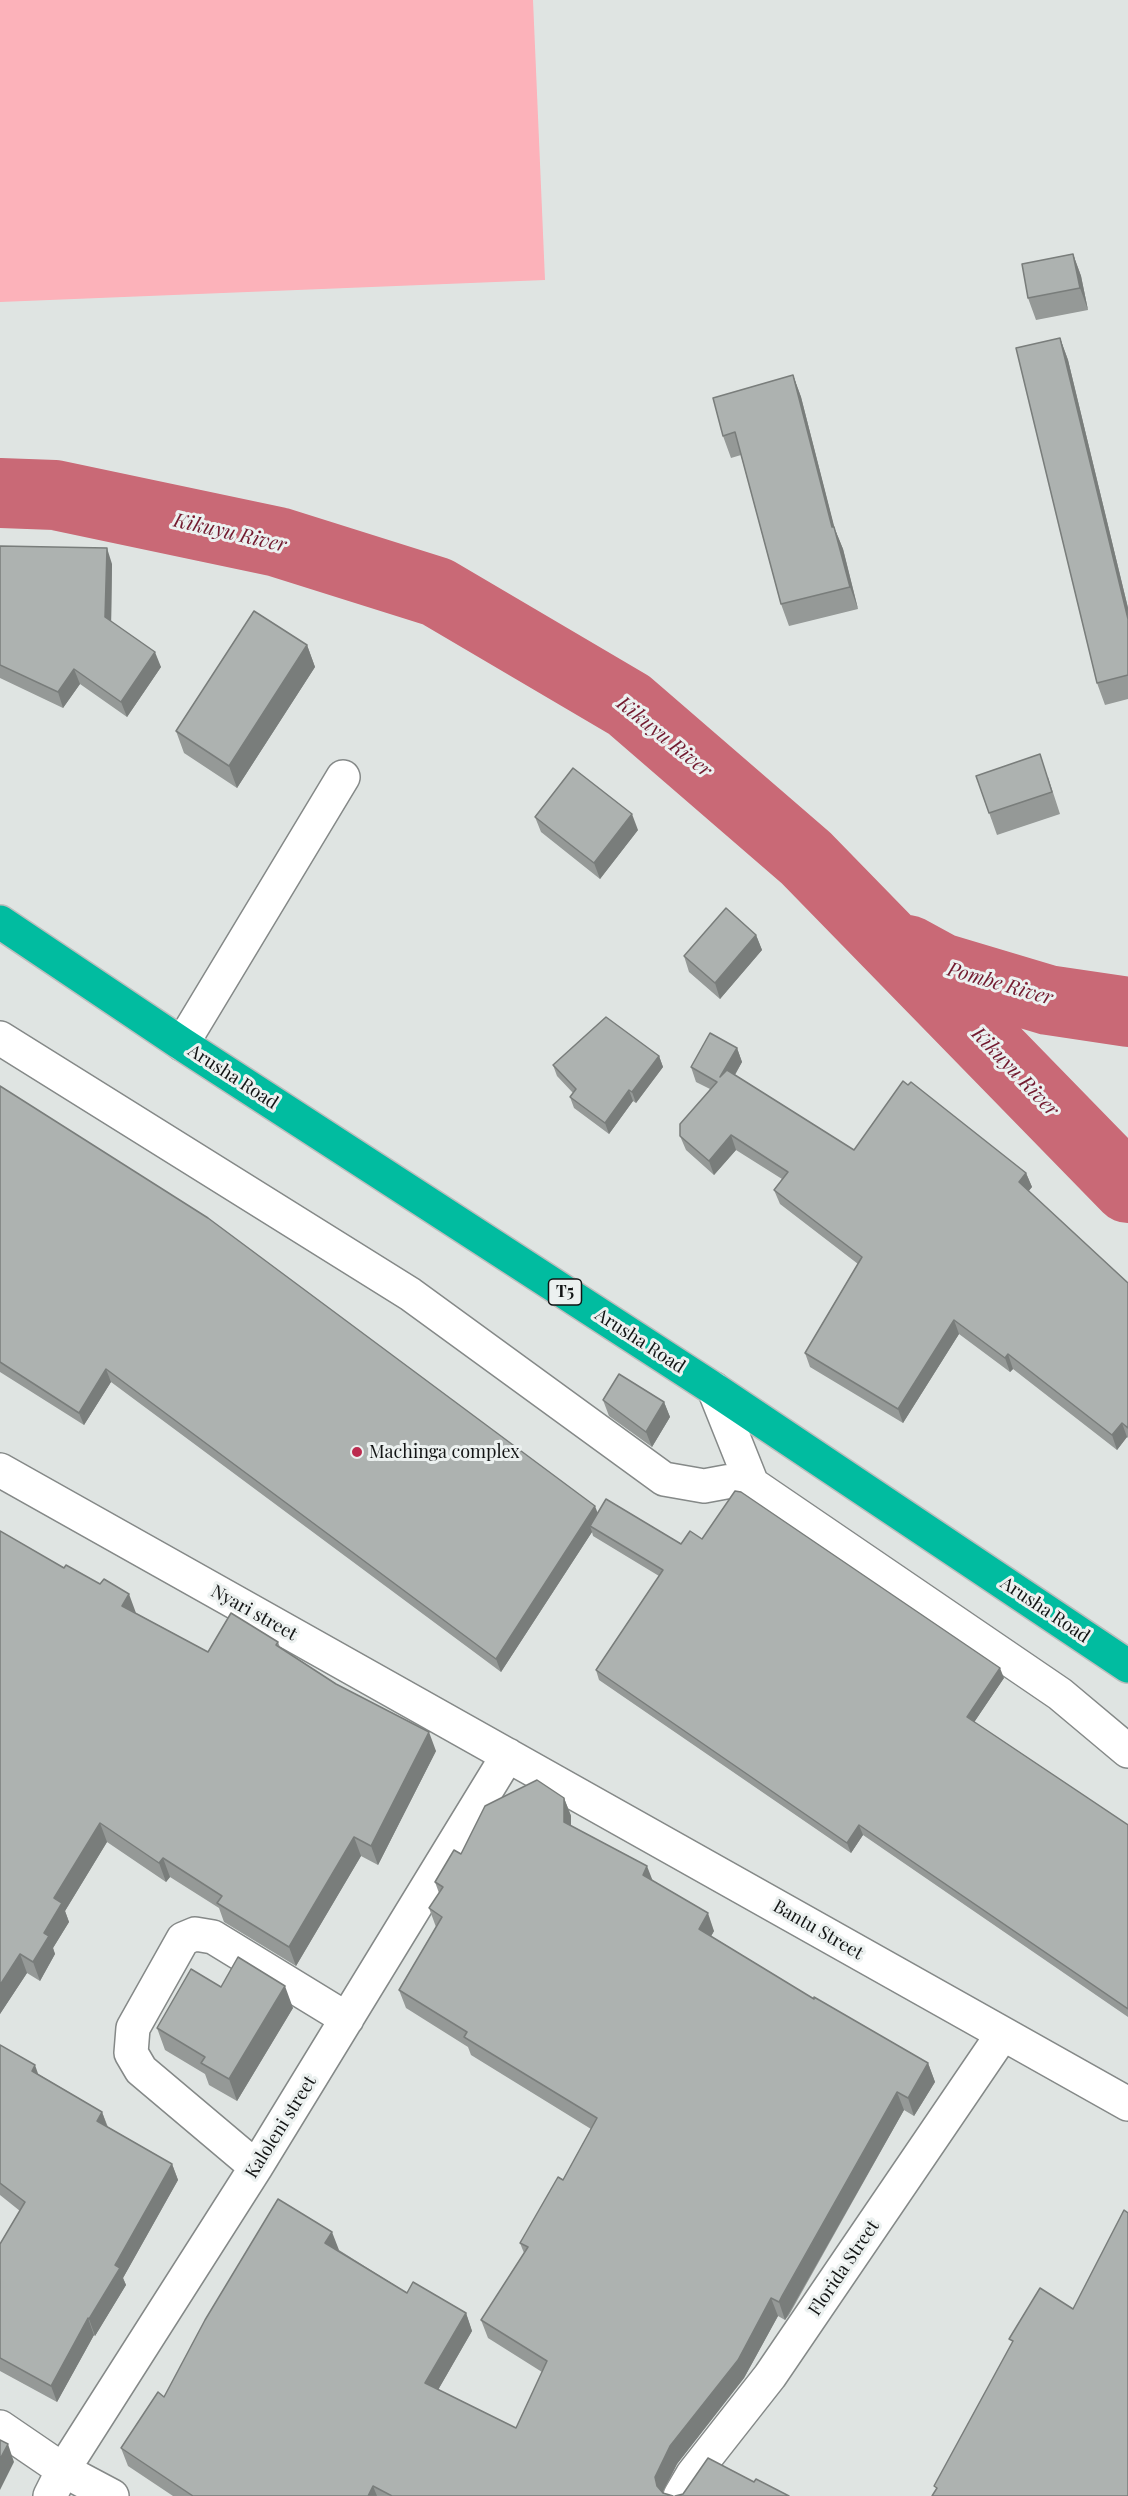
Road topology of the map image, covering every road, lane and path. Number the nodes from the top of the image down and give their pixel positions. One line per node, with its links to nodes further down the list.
1 (343, 777): 4 (street)
2 (0, 922): 4 (highway, Arusha Road / T5)
3 (0, 1038): 7 (street)
4 (182, 1044): 5 (highway, Arusha Road / T5)
5 (714, 1389): 7 (street); 8 (highway, Arusha Road / T5)
6 (0, 1470): 10 (street, Nyari street)
7 (752, 1484): 9 (street)
8 (1128, 1666)
9 (1128, 1751)
10 (508, 1755): 11 (street, Kaloleni street); 12 (street, Bantu Street)
11 (347, 2019): 14 (street, Kaloleni street); 14 (street)
12 (1002, 2035): 13 (street, Bantu Street); 18 (street, Florida Street)
13 (1128, 2104)
14 (256, 2167): 16 (street, Kaloleni street)
15 (0, 2427): 16 (street)
16 (56, 2483): 17 (street)
17 (112, 2496)
18 (680, 2496)

